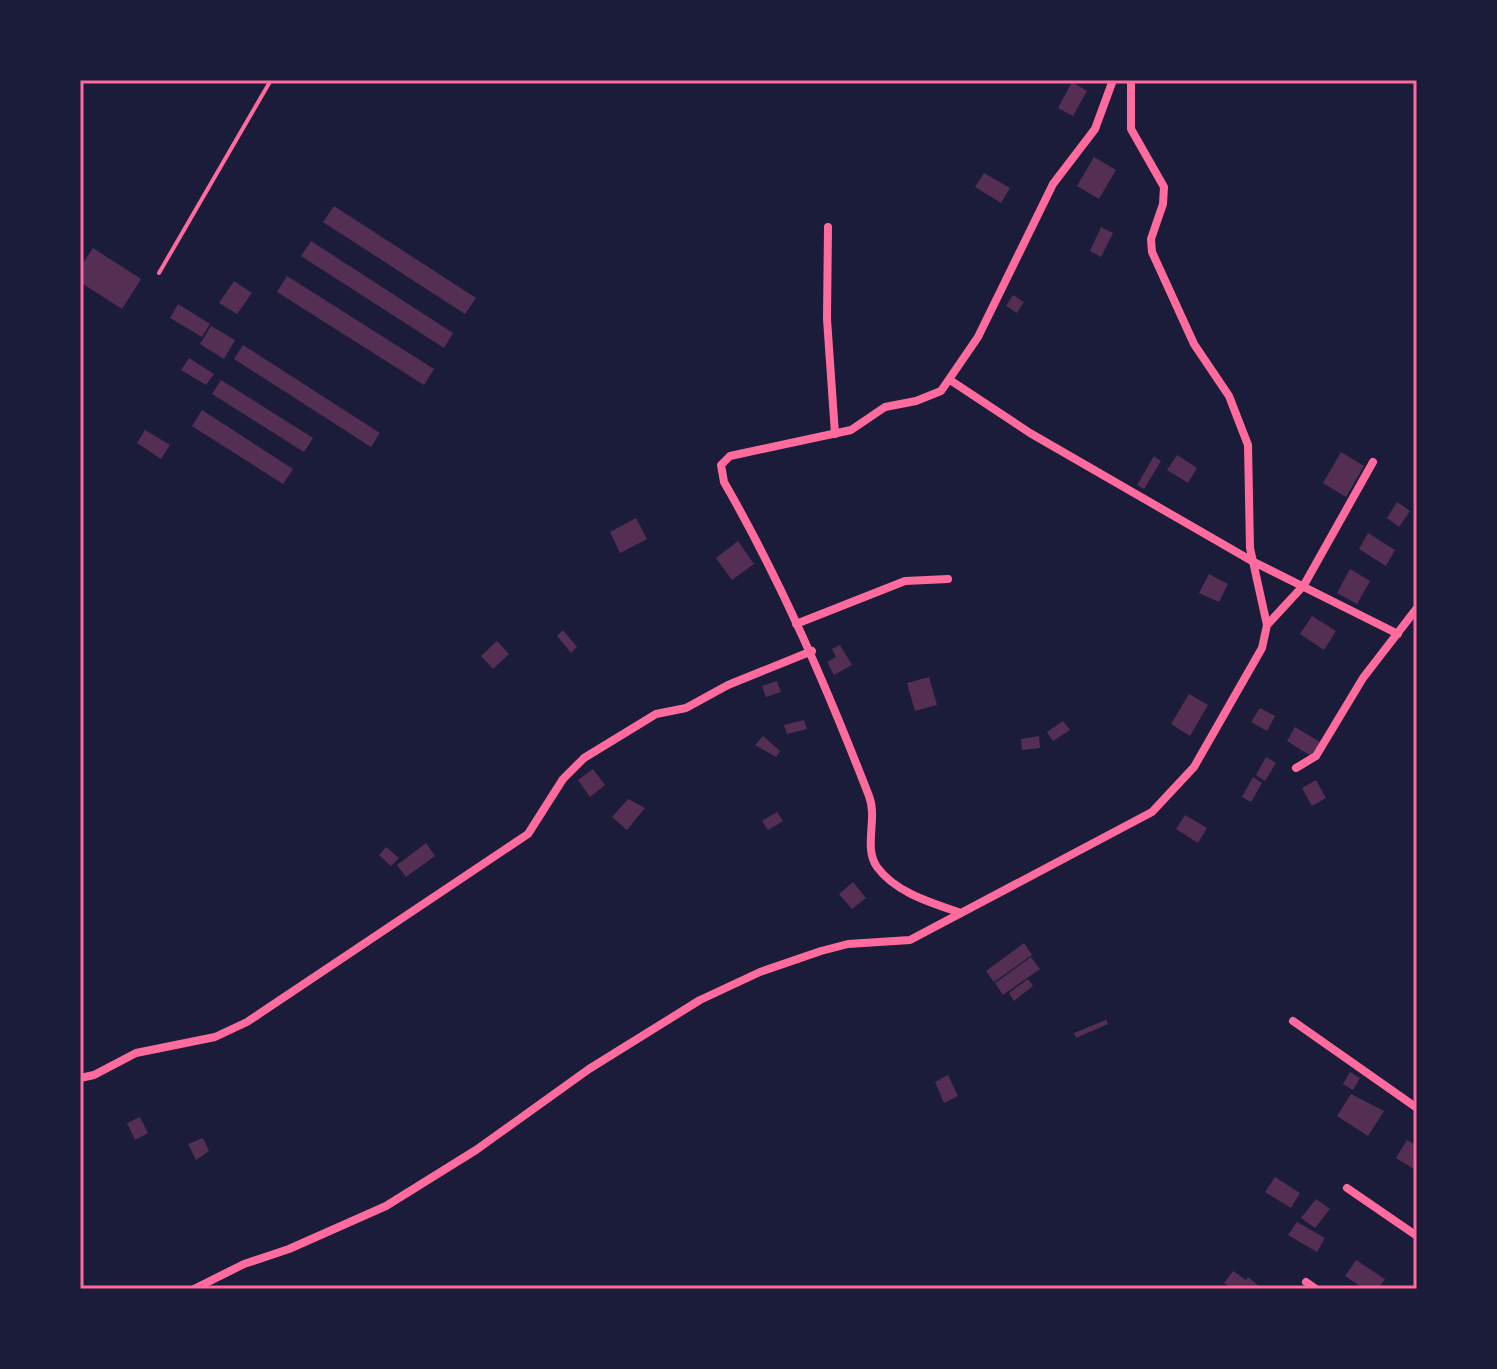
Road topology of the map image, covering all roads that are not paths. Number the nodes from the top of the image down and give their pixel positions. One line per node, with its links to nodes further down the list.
1 (271, 80): 5 (lane)
2 (1113, 80): 6 (street)
3 (1131, 80): 9 (street)
4 (828, 227): 7 (street)
5 (159, 273)
6 (950, 380): 7 (street); 9 (street)
7 (835, 434): 13 (street)
8 (1373, 462): 11 (street)
9 (1252, 561): 11 (street); 14 (street)
10 (948, 579): 13 (street)
11 (1304, 585): 14 (street); 15 (street)
12 (1417, 608): 15 (street)
13 (796, 624): 16 (street)
14 (1267, 625): 18 (street)
15 (1398, 634): 17 (street)
16 (812, 651): 18 (street); 20 (street)
17 (1296, 768)
18 (961, 913): 25 (street)
19 (1293, 1021): 21 (street)
20 (80, 1078)
21 (1417, 1108)
22 (1347, 1188): 23 (street)
23 (1417, 1236)
24 (1306, 1282): 26 (street)
25 (194, 1289)
26 (1316, 1289)

